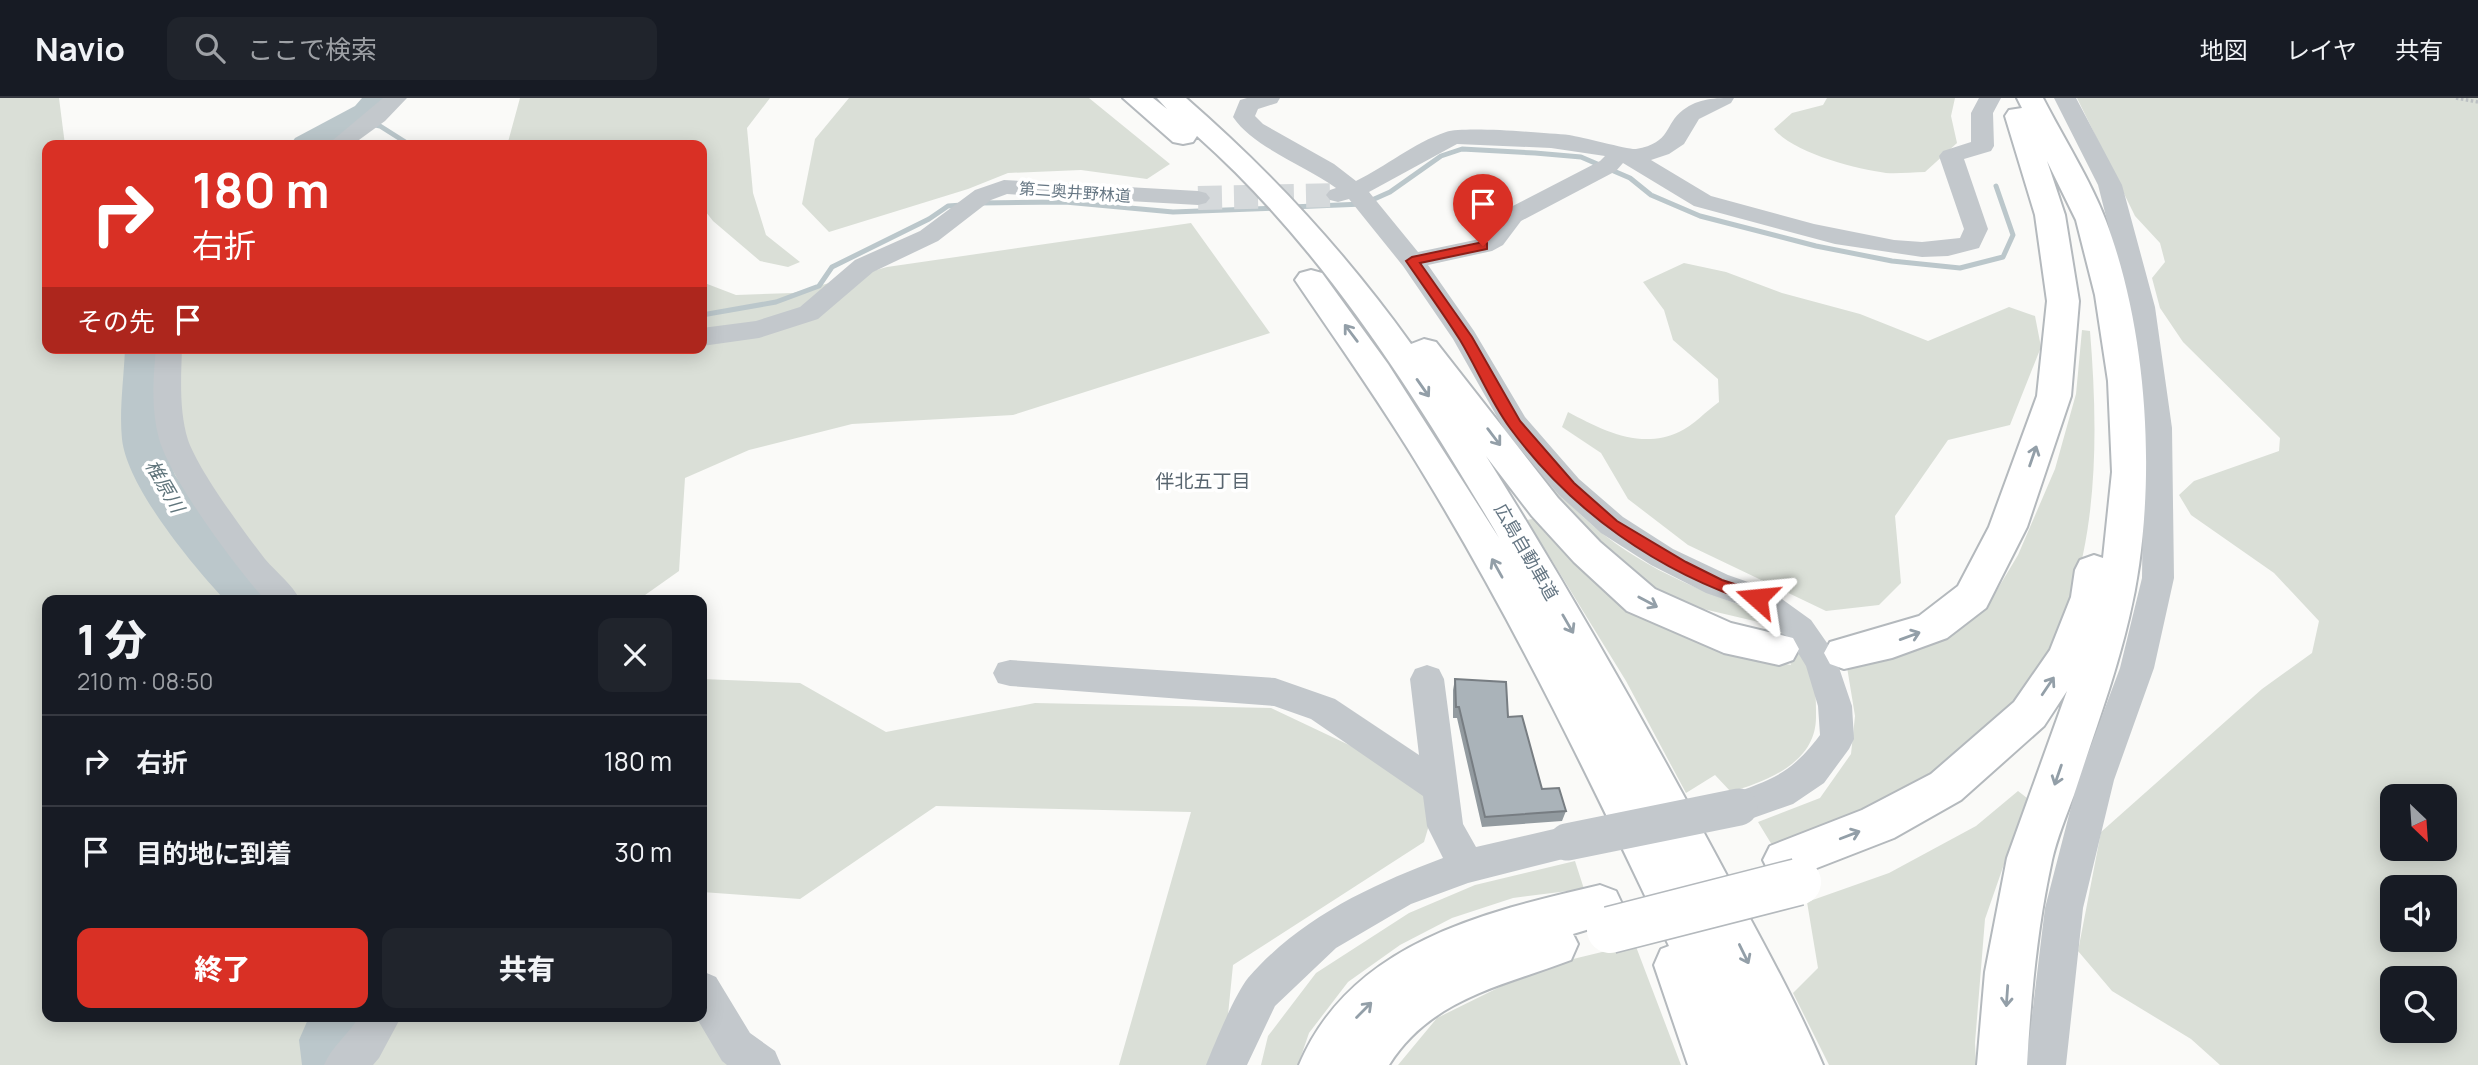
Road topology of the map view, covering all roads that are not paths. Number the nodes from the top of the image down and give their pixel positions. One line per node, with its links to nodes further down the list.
1 (396, 98): 10 (street)
2 (1136, 98): 24 (highway, 広島自動車道, one-way to 2)
3 (1170, 98): 12 (highway, 広島自動車道)
4 (1269, 98): 13 (street)
5 (1723, 98): 11 (street)
6 (1990, 98): 11 (street)
7 (2014, 98): 20 (highway, one-way to 7); 27 (highway, one-way to 7)
8 (2030, 98): 21 (highway)
9 (2065, 98): 40 (street)
10 (356, 136)
11 (1626, 155): 13 (street); 15 (street)
12 (1268, 187): 19 (highway, one-way to 19); 38 (highway, 広島自動車道, one-way to 38)
13 (1346, 193): 15 (street)
14 (1198, 198): 16 (street, 第二奥井野林道)
15 (1412, 261): 26 (street, bridge)
16 (707, 336)
17 (169, 354): 18 (street)
18 (280, 595)
19 (1779, 649)
20 (1844, 653)
21 (2095, 669): 27 (highway); 39 (highway, one-way to 39)
22 (1010, 673): 25 (street)
23 (1427, 680): 25 (street)
24 (1570, 699): 36 (highway); 37 (highway, 広島自動車道)
25 (1440, 788): 26 (street)
26 (1467, 866): 33 (street)
27 (1792, 871): 28 (highway, bridge)
28 (1605, 918): 34 (highway, one-way to 28); 35 (highway)
29 (707, 998): 32 (street)
30 (378, 1022): 31 (street)
31 (344, 1065)
32 (761, 1065)
33 (1226, 1065)
34 (1324, 1065)
35 (1360, 1065)
36 (1713, 1065)
37 (1751, 1065)
38 (1798, 1065)
39 (2002, 1065)
40 (2046, 1065)

